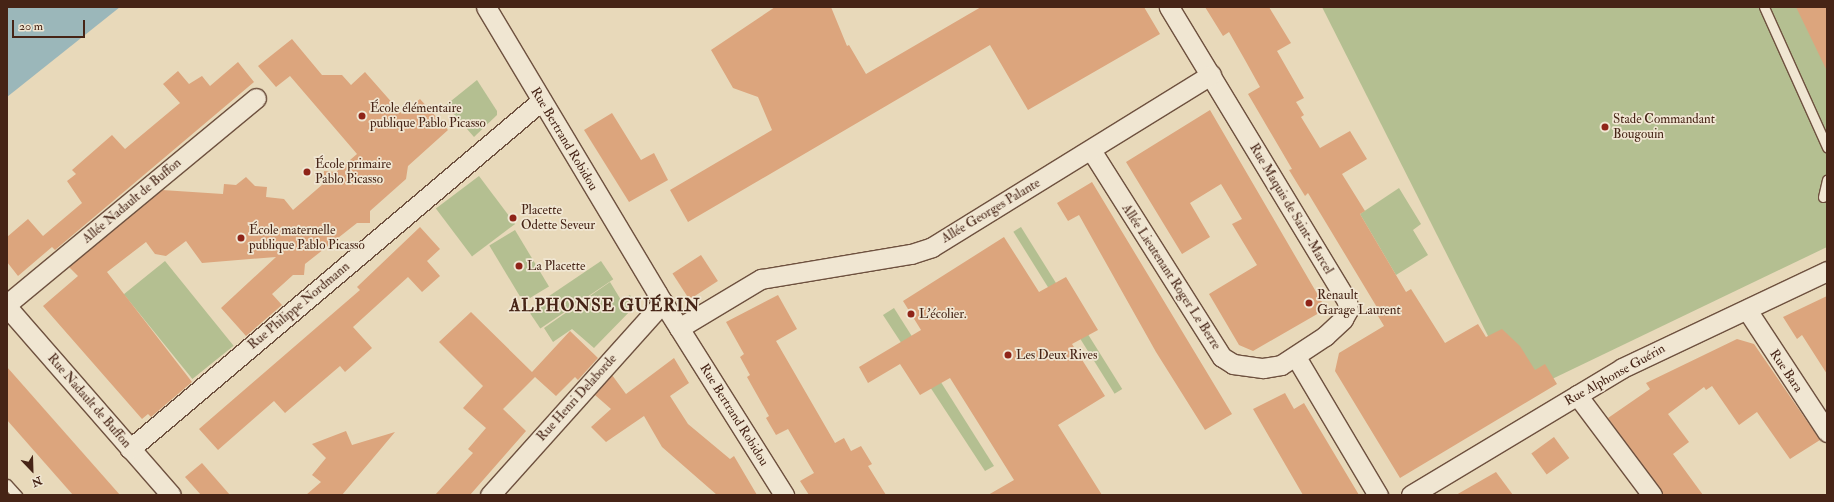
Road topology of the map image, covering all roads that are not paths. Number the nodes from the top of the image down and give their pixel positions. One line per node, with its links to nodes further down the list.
1 (486, 7): 6 (street, Rue Bertrand Robidou)
2 (1169, 7): 4 (street)
3 (1764, 7): 7 (lane)
4 (1211, 75): 8 (street, Allée Georges Palante); 16 (street, Rue Maquis de Saint-Marcel)
5 (256, 98): 13 (street, Allée Nadault de Buffon)
6 (541, 101): 12 (street, Rue Bertrand Robidou); 19 (street, Rue Philippe Nordmann)
7 (1827, 146)
8 (1091, 150): 15 (street, Allée Georges Palante); 16 (street, Allée Lieutenant Roger Le Berre)
9 (1827, 179): 10 (lane)
10 (1823, 197)
11 (1827, 271): 14 (street, Rue Alphonse Guérin)
12 (663, 302): 15 (street, Rue Bertrand Robidou); 23 (street, Rue Henri Delaborde)
13 (7, 305): 19 (street, Rue Nadault de Buffon)
14 (1746, 310): 17 (street, Rue Alphonse Guérin); 18 (street, Rue Bara)
15 (679, 328): 24 (street, Rue Bertrand Robidou)
16 (1296, 357): 25 (street)
17 (1577, 395): 26 (street, Rue Alphonse Guérin); 27 (street)
18 (1827, 432)
19 (130, 448): 22 (street, Rue Nadault de Buffon)
20 (7, 484): 21 (lane)
21 (17, 495)
22 (171, 495)
23 (490, 495)
24 (784, 495)
25 (1378, 495)
26 (1411, 495)
27 (1652, 495)

